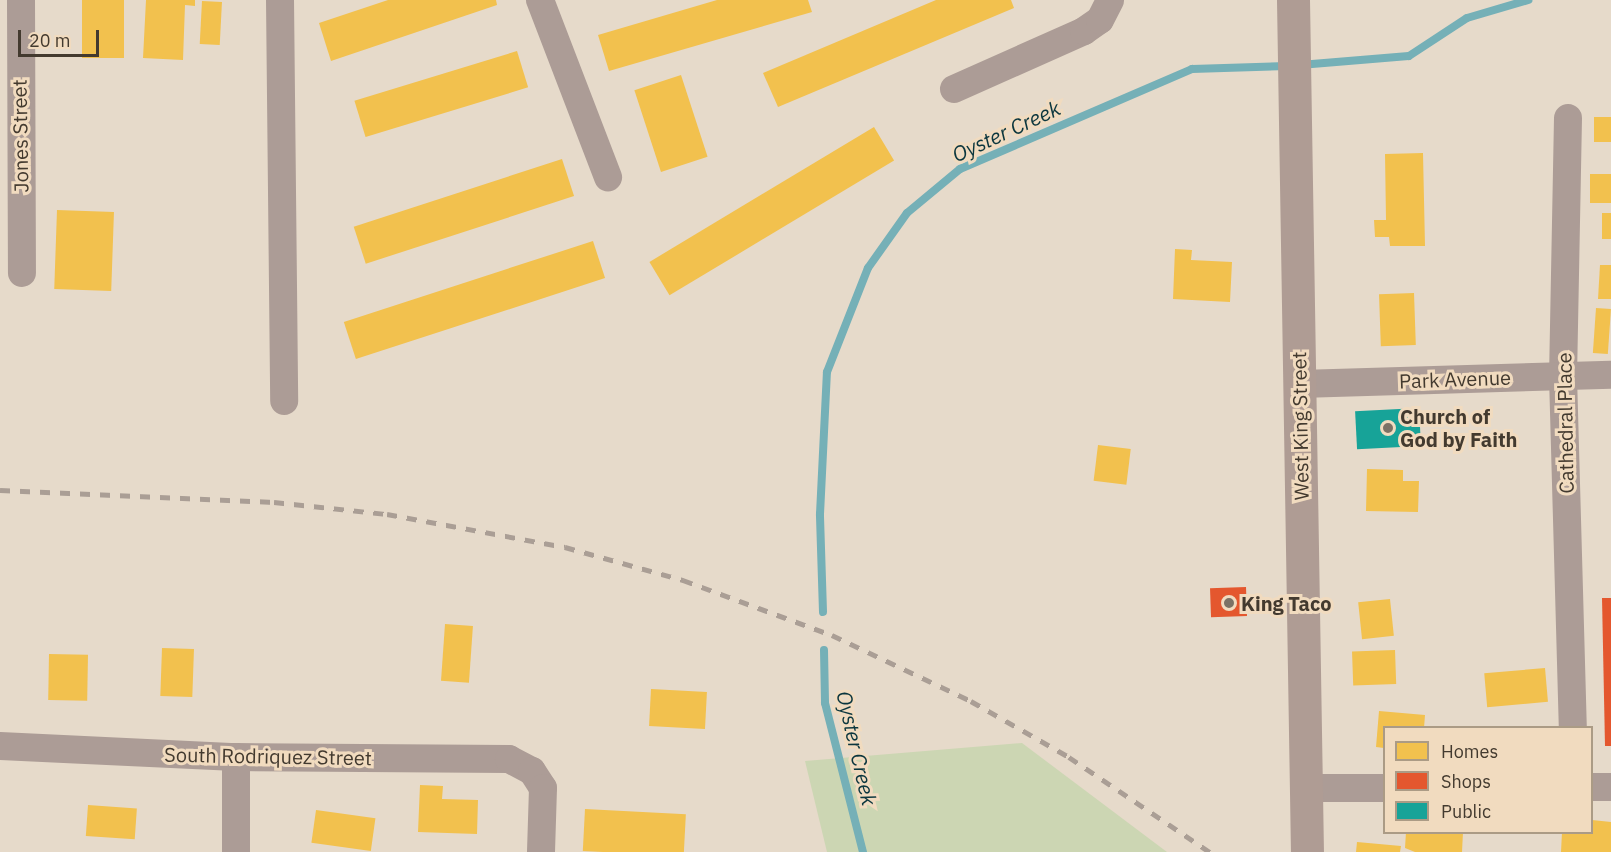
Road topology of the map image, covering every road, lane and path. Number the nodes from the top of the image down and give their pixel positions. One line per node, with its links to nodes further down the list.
1 (21, 0): 9 (street, Jones Street)
2 (280, 0): 13 (street)
3 (540, 0): 8 (street)
4 (1110, 0): 6 (street)
5 (1293, 0): 12 (main road, West King Street)
6 (954, 88)
7 (1568, 118): 11 (street, Cathedral Place)
8 (608, 177)
9 (22, 273)
10 (1611, 375): 11 (street, Park Avenue)
11 (1563, 376): 12 (street, Park Avenue); 14 (street, Cathedral Place)
12 (1300, 384): 18 (main road, West King Street)
13 (284, 401)
14 (1573, 726)
15 (0, 746): 16 (street, South Rodriquez Street)
16 (236, 757): 21 (street); 22 (street, South Rodriquez Street)
17 (1611, 787): 20 (street)
18 (1305, 788): 19 (street); 23 (main road, West King Street)
19 (1383, 788)
20 (1593, 788)
21 (236, 852)
22 (541, 852)
23 (1307, 852)

